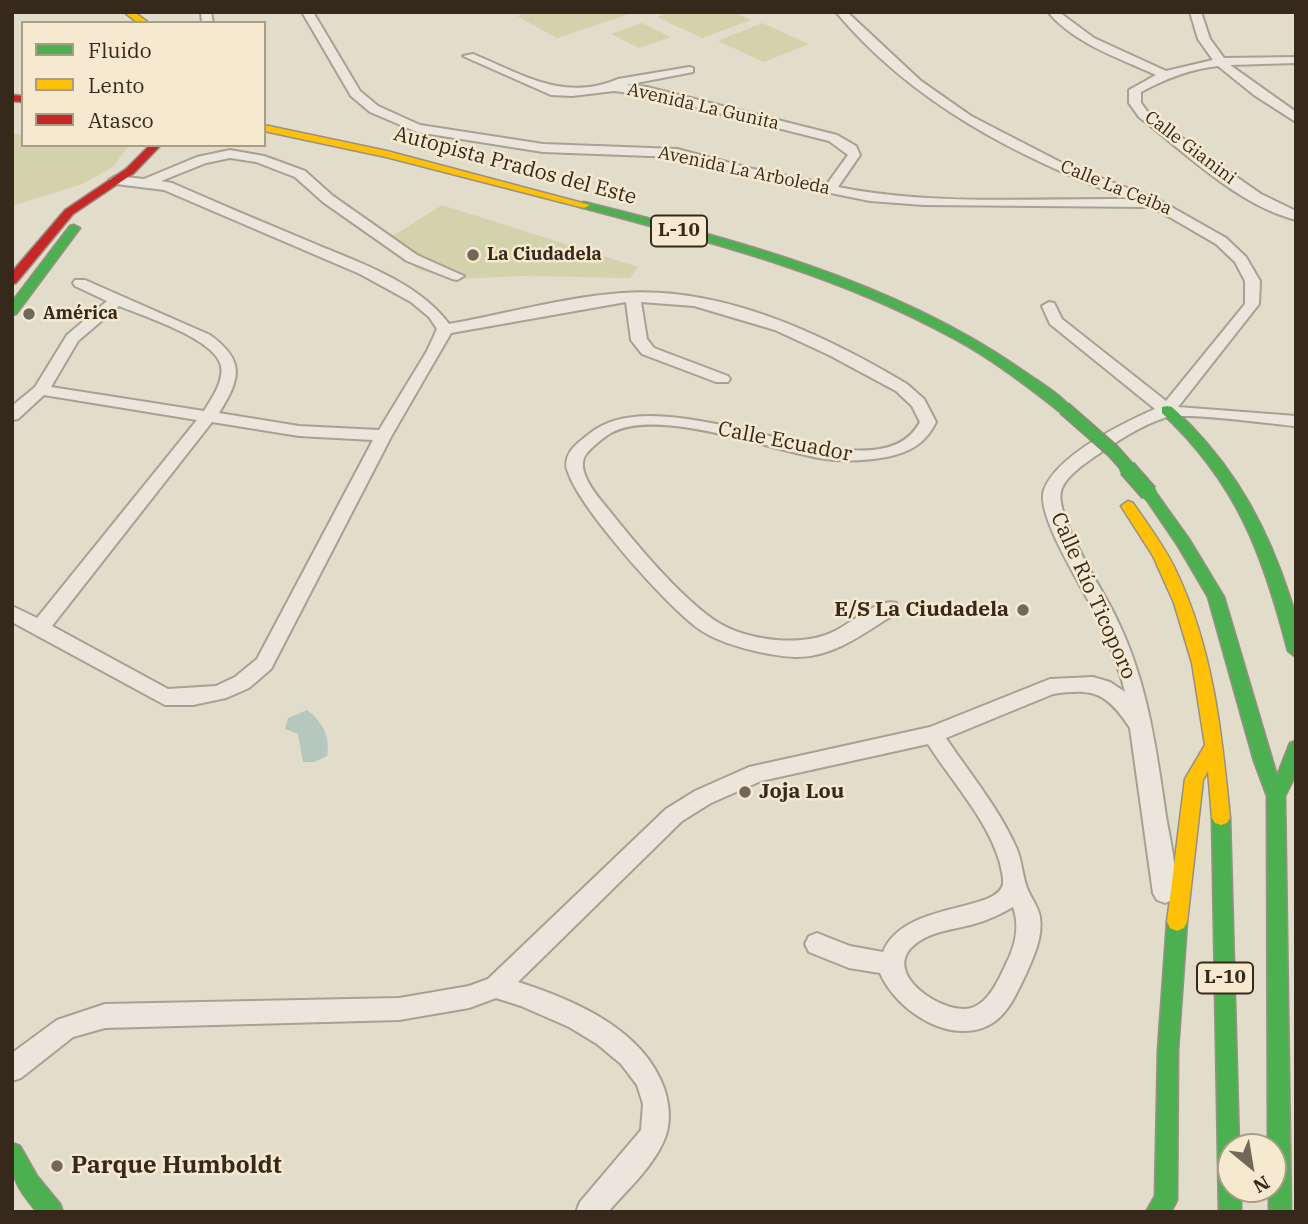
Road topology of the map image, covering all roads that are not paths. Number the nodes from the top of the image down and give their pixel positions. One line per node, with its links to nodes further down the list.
1 (307, 12): 19 (street, Avenida La Arboleda)
2 (841, 12): 20 (street, Calle La Ceiba)
3 (1053, 12): 9 (street)
4 (1195, 12): 6 (street)
5 (469, 56): 11 (street, Avenida La Gunita)
6 (1220, 60): 7 (street, Calle Gianini); 9 (street, Calle Gianini); 13 (street)
7 (1296, 60)
8 (689, 70): 10 (street)
9 (1166, 75): 22 (street, Calle Gianini)
10 (646, 77): 11 (street); 12 (street)
11 (596, 88): 12 (street, Avenida La Gunita)
12 (646, 91): 19 (street, Avenida La Gunita)
13 (1296, 118)
14 (266, 128): 43 (main road, Autopista Prados del Este / L-10, bridge)
15 (266, 141): 21 (main road, Autopista Prados del Este)
16 (148, 156): 17 (main road); 18 (main road)
17 (116, 180): 18 (street); 25 (main road)
18 (140, 183): 24 (street); 30 (main road); 32 (street)
19 (830, 189): 20 (street, Avenida La Arboleda)
20 (1154, 203): 35 (street, Calle La Ceiba)
21 (548, 213)
22 (1296, 216)
23 (691, 251): 31 (main road, L-10)
24 (457, 276)
25 (12, 281)
26 (80, 283): 28 (street)
27 (634, 297): 32 (street, Calle Ecuador); 33 (street); 44 (street, Calle Ecuador)
28 (116, 301): 34 (street); 37 (street)
29 (1049, 306): 35 (street)
30 (12, 311)
31 (905, 327)
32 (445, 329): 39 (street)
33 (722, 379)
34 (41, 390): 36 (street); 37 (street)
35 (1169, 411): 38 (street); 48 (main road); 49 (street, Calle Río Ticoporo)
36 (12, 415)
37 (208, 417): 39 (street); 46 (street)
38 (1296, 421)
39 (384, 435): 46 (street)
40 (1078, 446): 41 (main road)
41 (1095, 463)
42 (1116, 489): 51 (main road, L-10)
43 (1216, 597): 47 (main road); 55 (main road, Autopista Prados del Este / L-10)
44 (890, 608)
45 (12, 613): 46 (street)
46 (41, 627)
47 (1246, 642)
48 (1296, 651)
49 (1140, 726): 50 (street); 57 (street, Calle Río Ticoporo)
50 (933, 736): 56 (street); 60 (street)
51 (1214, 746): 57 (main road); 66 (main road, L-10)
52 (1289, 746): 53 (main road)
53 (1290, 768): 54 (main road); 55 (main road)
54 (1293, 794)
55 (1276, 796): 67 (main road, Autopista Prados del Este / L-10)
56 (1014, 884): 59 (street); 59 (street)
57 (1177, 922): 63 (main road)
58 (817, 944): 59 (street)
59 (890, 964)
60 (496, 986): 61 (street); 65 (street)
61 (12, 1069)
62 (12, 1154): 64 (main road)
63 (1163, 1208)
64 (52, 1212)
65 (590, 1212)
66 (1230, 1212)
67 (1280, 1212)

